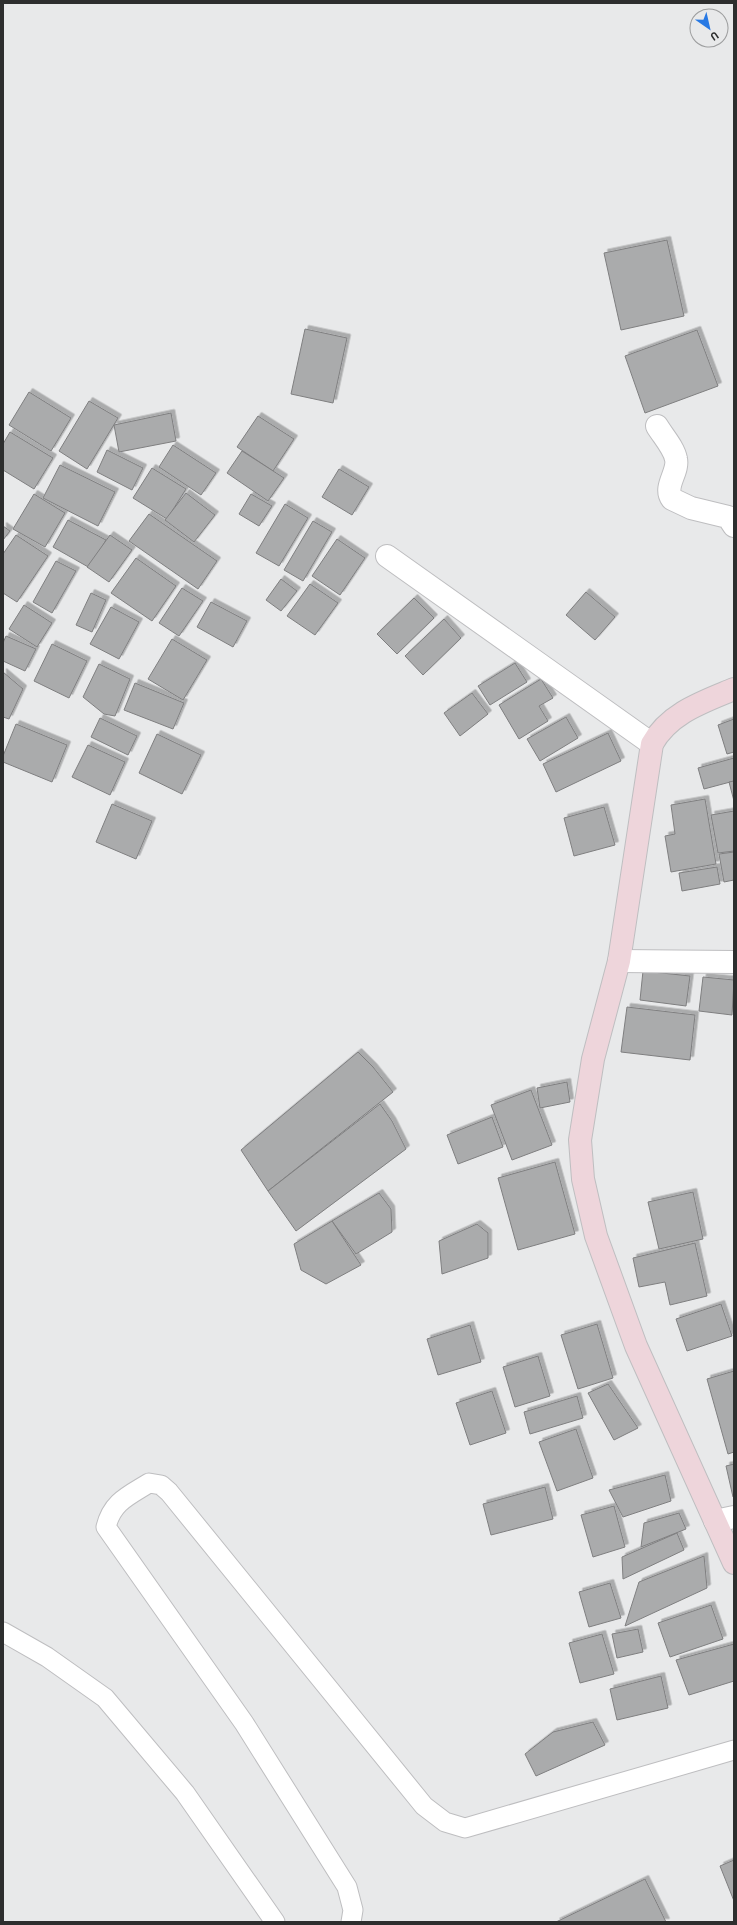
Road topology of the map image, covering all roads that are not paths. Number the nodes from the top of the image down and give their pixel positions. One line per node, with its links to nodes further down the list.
1 (658, 426): 2 (street)
2 (734, 526)
3 (387, 556): 5 (street)
4 (734, 689): 5 (street)
5 (652, 744): 6 (street)
6 (619, 961): 7 (street); 8 (street)
7 (734, 962)
8 (724, 1519): 9 (street)
9 (734, 1563)
10 (3, 1632): 12 (lane)
11 (734, 1750): 13 (lane)
12 (275, 1922)
13 (351, 1922)

